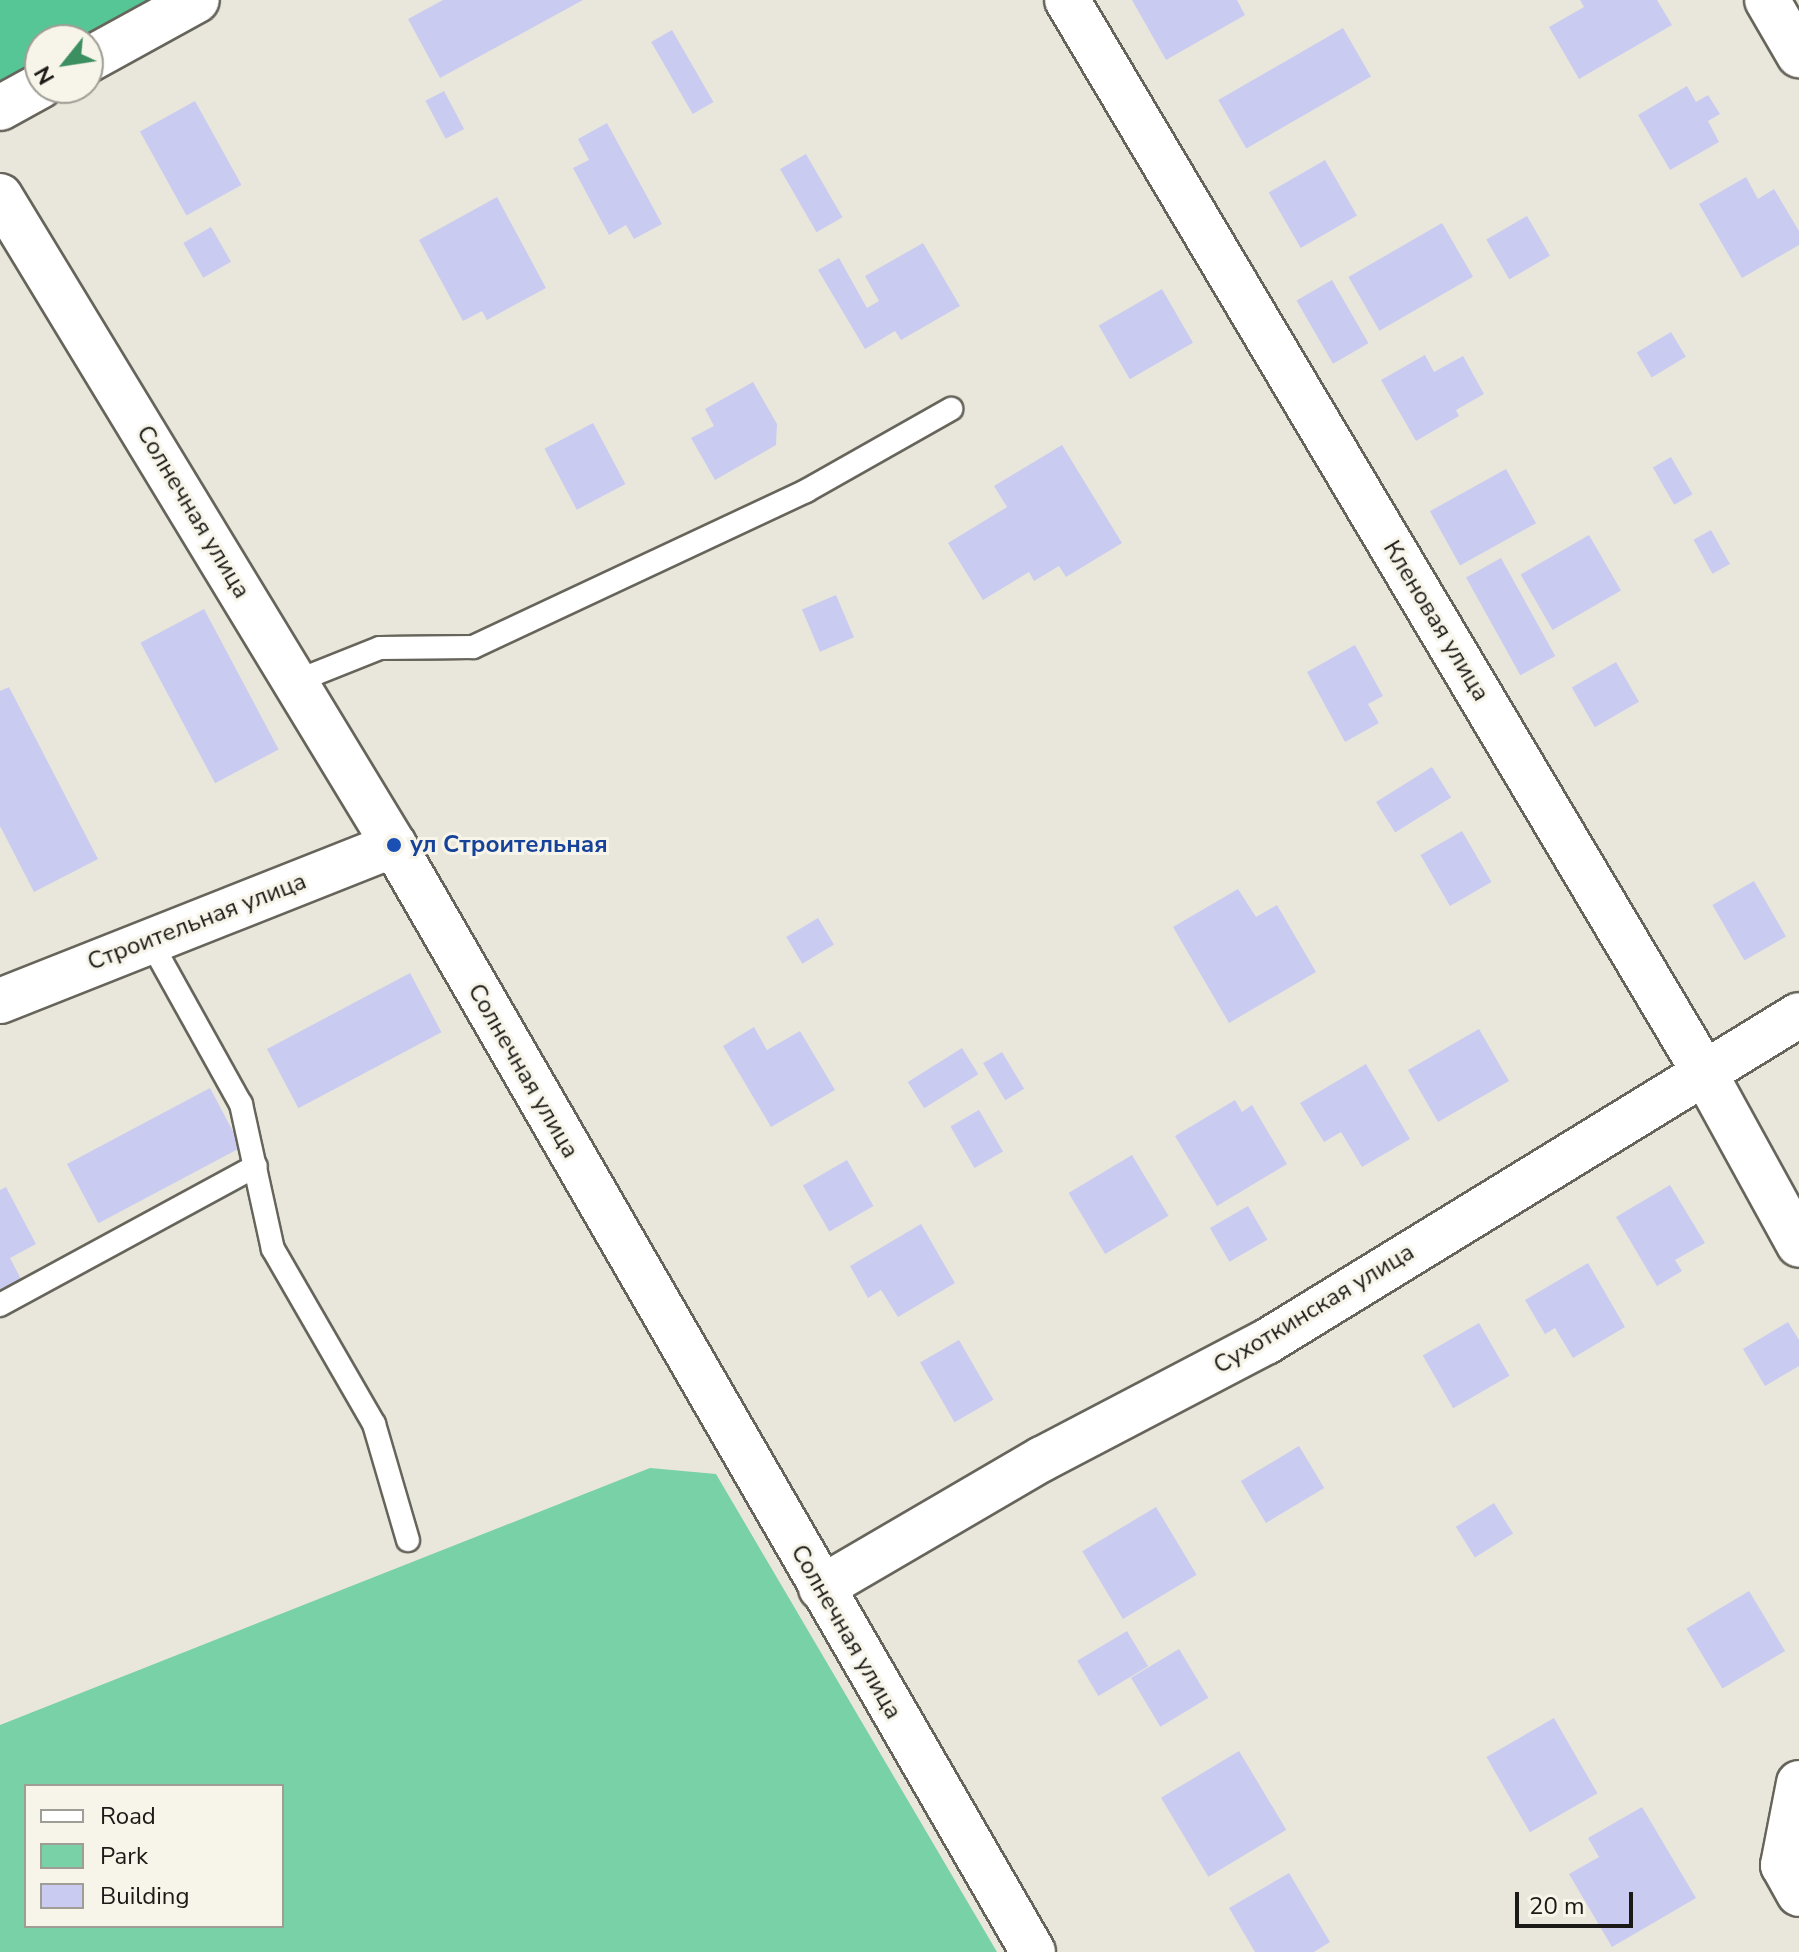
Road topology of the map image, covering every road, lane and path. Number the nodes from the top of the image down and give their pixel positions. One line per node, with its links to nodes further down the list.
1 (197, 0): 4 (street)
2 (1067, 0): 15 (street, Кленовая улица)
3 (1767, 0): 5 (street)
4 (104, 51)
5 (1799, 55)
6 (24, 95): 7 (street)
7 (0, 108)
8 (0, 196): 10 (street, Солнечная улица)
9 (951, 409): 10 (lane)
10 (297, 681): 11 (street, Солнечная улица)
11 (394, 845): 12 (street, Строительная улица); 20 (street, Солнечная улица)
12 (149, 939): 13 (street, Строительная улица); 16 (lane)
13 (0, 1001)
14 (1799, 1015): 15 (street, Сухоткинская улица)
15 (1704, 1072): 17 (street, Кленовая улица); 20 (street, Сухоткинская улица)
16 (256, 1166): 18 (lane); 19 (lane)
17 (1799, 1245)
18 (0, 1305)
19 (408, 1540)
20 (821, 1588): 23 (street, Солнечная улица)
21 (1799, 1783): 22 (street)
22 (1799, 1894)
23 (1033, 1952)

